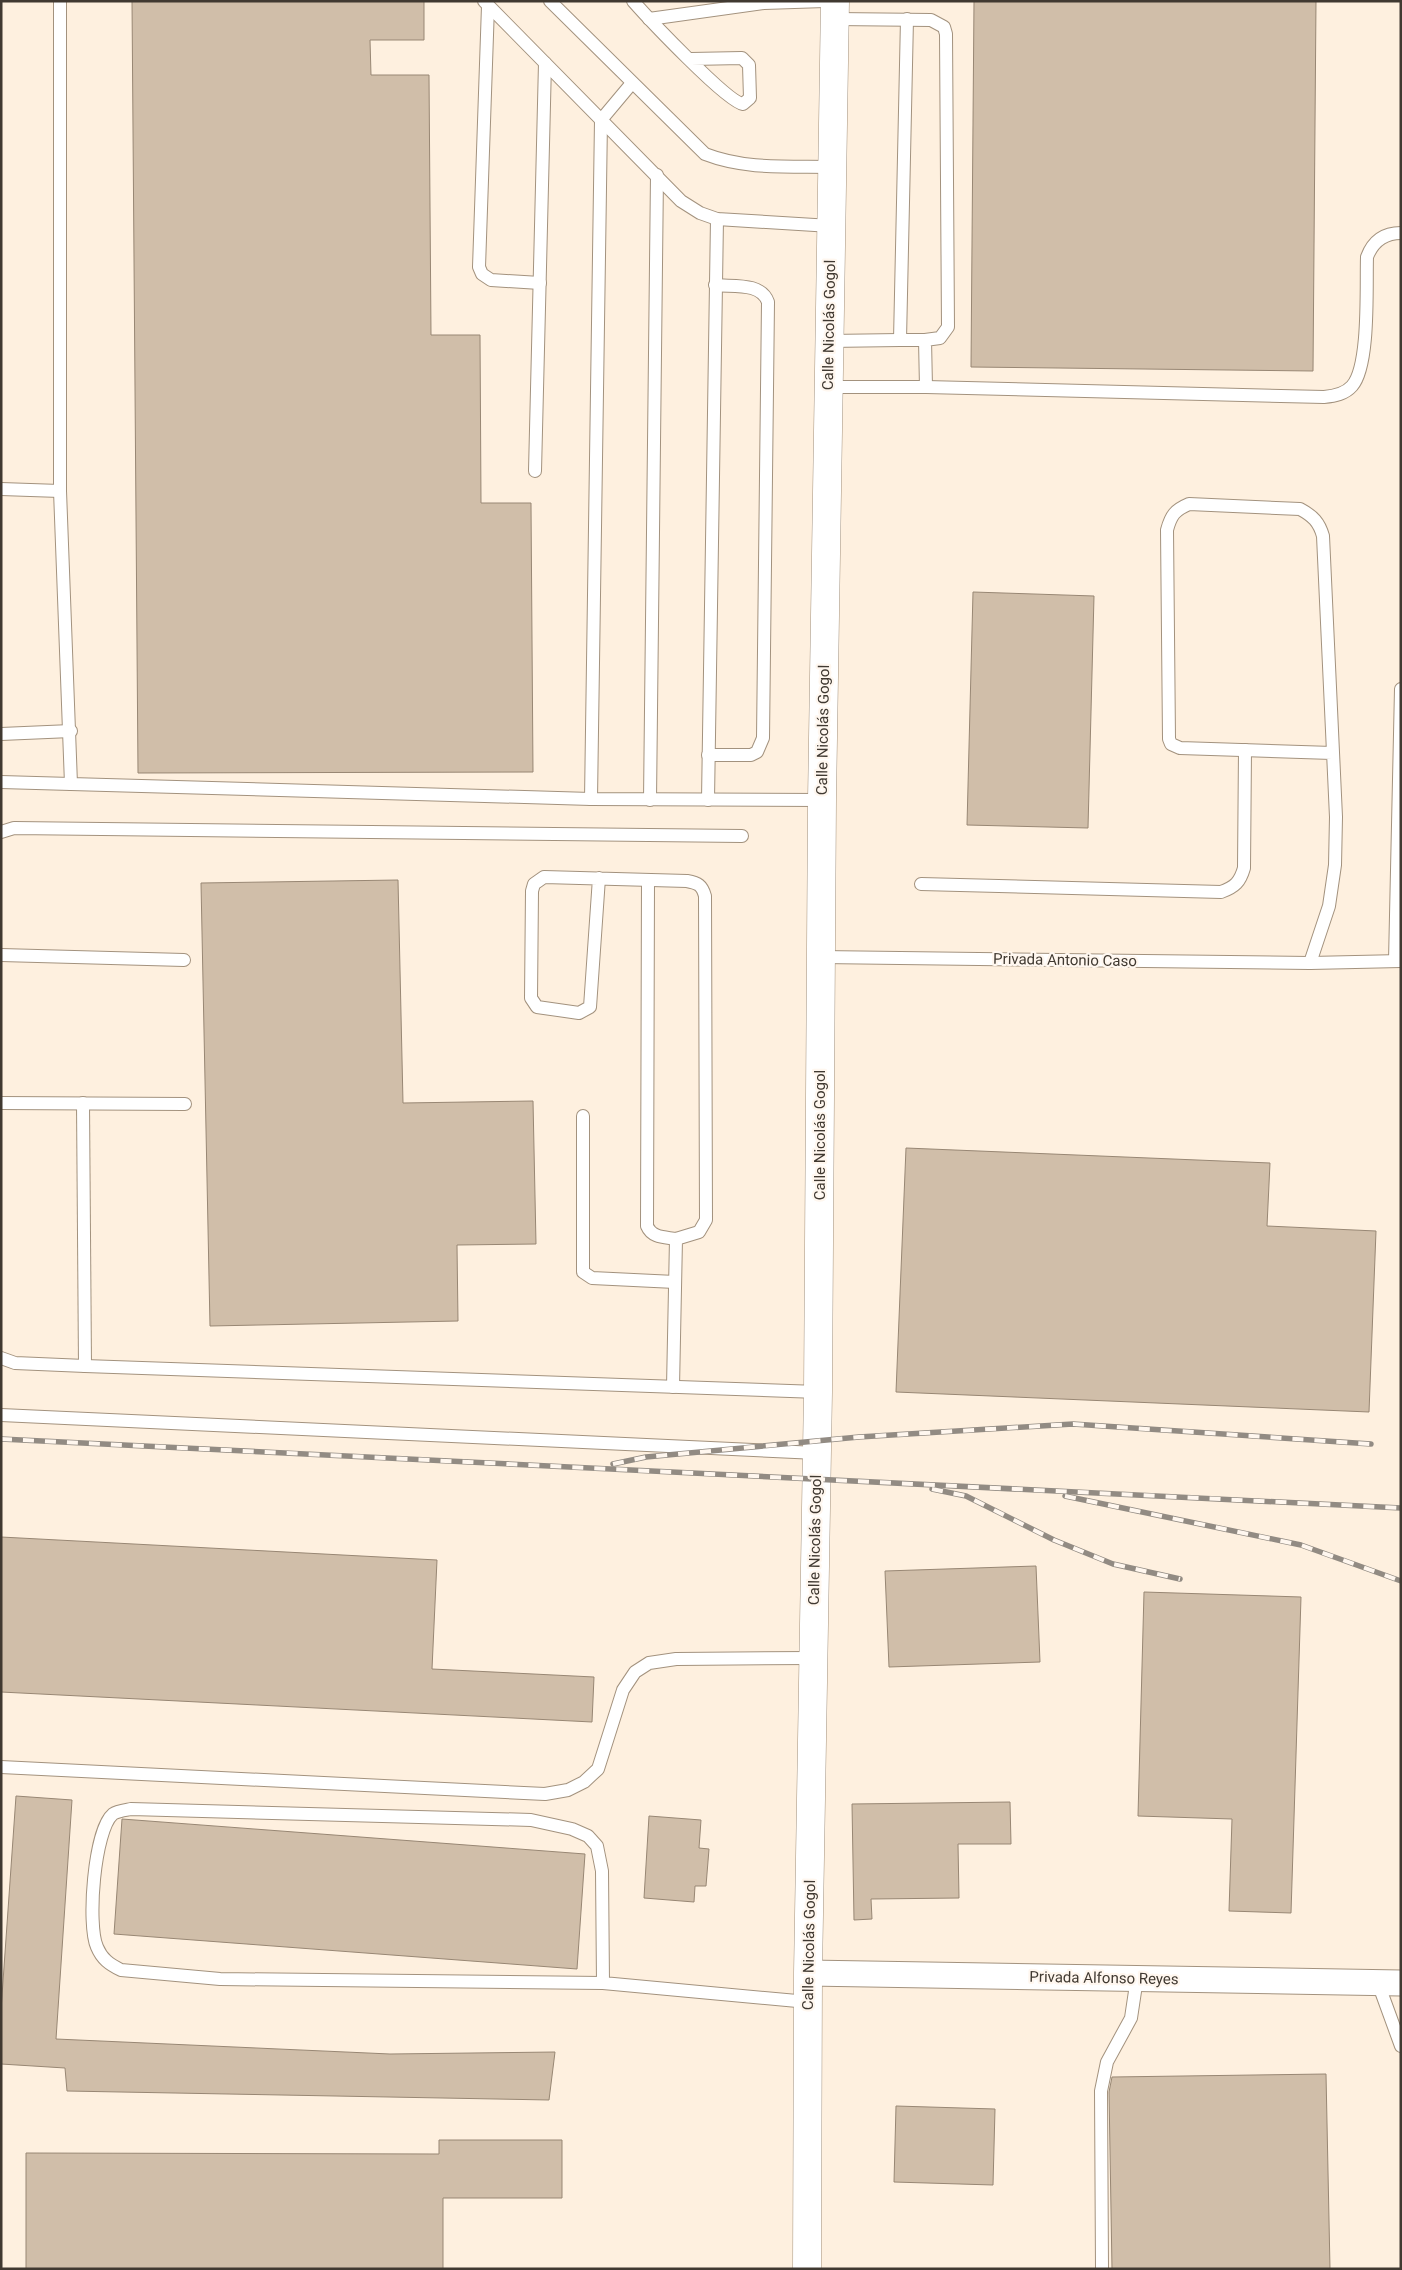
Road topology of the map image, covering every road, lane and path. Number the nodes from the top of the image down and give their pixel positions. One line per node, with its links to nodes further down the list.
1 (60, 1): 27 (lane)
2 (550, 1): 11 (lane)
3 (633, 1): 7 (lane)
4 (764, 2): 6 (lane); 7 (lane)
5 (486, 3): 10 (lane); 18 (lane)
6 (832, 7): 8 (lane); 13 (street, Calle Nicolás Gogol)
7 (650, 19): 9 (lane)
8 (906, 19): 20 (lane); 21 (lane)
9 (691, 59): 9 (lane)
10 (545, 63): 12 (lane); 18 (lane)
11 (632, 83): 12 (lane); 13 (lane)
12 (601, 120): 14 (lane); 36 (lane)
13 (833, 167): 16 (street, Calle Nicolás Gogol)
14 (657, 175): 15 (lane); 37 (lane)
15 (717, 219): 16 (lane); 19 (lane)
16 (831, 226): 22 (street, Calle Nicolás Gogol)
17 (1401, 233): 24 (lane)
18 (540, 283): 25 (lane)
19 (715, 285): 33 (lane); 33 (lane)
20 (900, 340): 21 (lane); 22 (lane)
21 (926, 340): 24 (lane)
22 (829, 341): 23 (street, Calle Nicolás Gogol)
23 (828, 388): 24 (lane); 39 (street, Calle Nicolás Gogol)
24 (926, 388)
25 (535, 471)
26 (1, 489): 27 (lane)
27 (60, 491): 29 (lane)
28 (1401, 689): 48 (lane)
29 (71, 731): 30 (lane); 35 (lane)
30 (1, 734)
31 (1245, 750): 32 (lane); 32 (lane); 44 (lane)
32 (1332, 753): 49 (lane)
33 (708, 755): 38 (lane)
34 (1, 782): 35 (lane)
35 (72, 784): 36 (lane)
36 (591, 800): 37 (lane)
37 (650, 800): 38 (lane)
38 (708, 800): 39 (lane)
39 (822, 800): 46 (street, Calle Nicolás Gogol)
40 (1, 832): 41 (lane)
41 (742, 836)
42 (598, 878): 42 (lane); 43 (lane)
43 (648, 880): 54 (lane); 54 (lane)
44 (921, 884)
45 (1, 955): 47 (lane)
46 (821, 957): 49 (lane, Privada Antonio Caso); 59 (street, Calle Nicolás Gogol)
47 (184, 960)
48 (1398, 961): 49 (lane, Privada Antonio Caso)
49 (1310, 963)
50 (1, 1103): 51 (lane)
51 (83, 1103): 52 (lane); 57 (lane)
52 (185, 1104)
53 (583, 1116): 55 (lane)
54 (676, 1239): 55 (lane)
55 (675, 1282): 58 (lane)
56 (1, 1358): 57 (lane)
57 (86, 1366): 58 (lane)
58 (673, 1387): 59 (lane)
59 (818, 1392): 61 (street, Calle Nicolás Gogol)
60 (1, 1415): 61 (lane)
61 (817, 1453): 62 (street, Calle Nicolás Gogol)
62 (813, 1658): 63 (lane); 64 (street, Calle Nicolás Gogol)
63 (1, 1767)
64 (808, 1973): 65 (street, Privada Alfonso Reyes); 68 (street, Calle Nicolás Gogol)
65 (1137, 1978): 67 (street, Privada Alfonso Reyes); 71 (lane)
66 (603, 1983): 66 (lane); 68 (lane)
67 (1390, 1983): 69 (lane)
68 (808, 2002): 70 (street, Calle Nicolás Gogol)
69 (1401, 2046)
70 (807, 2269)
71 (1102, 2269)

